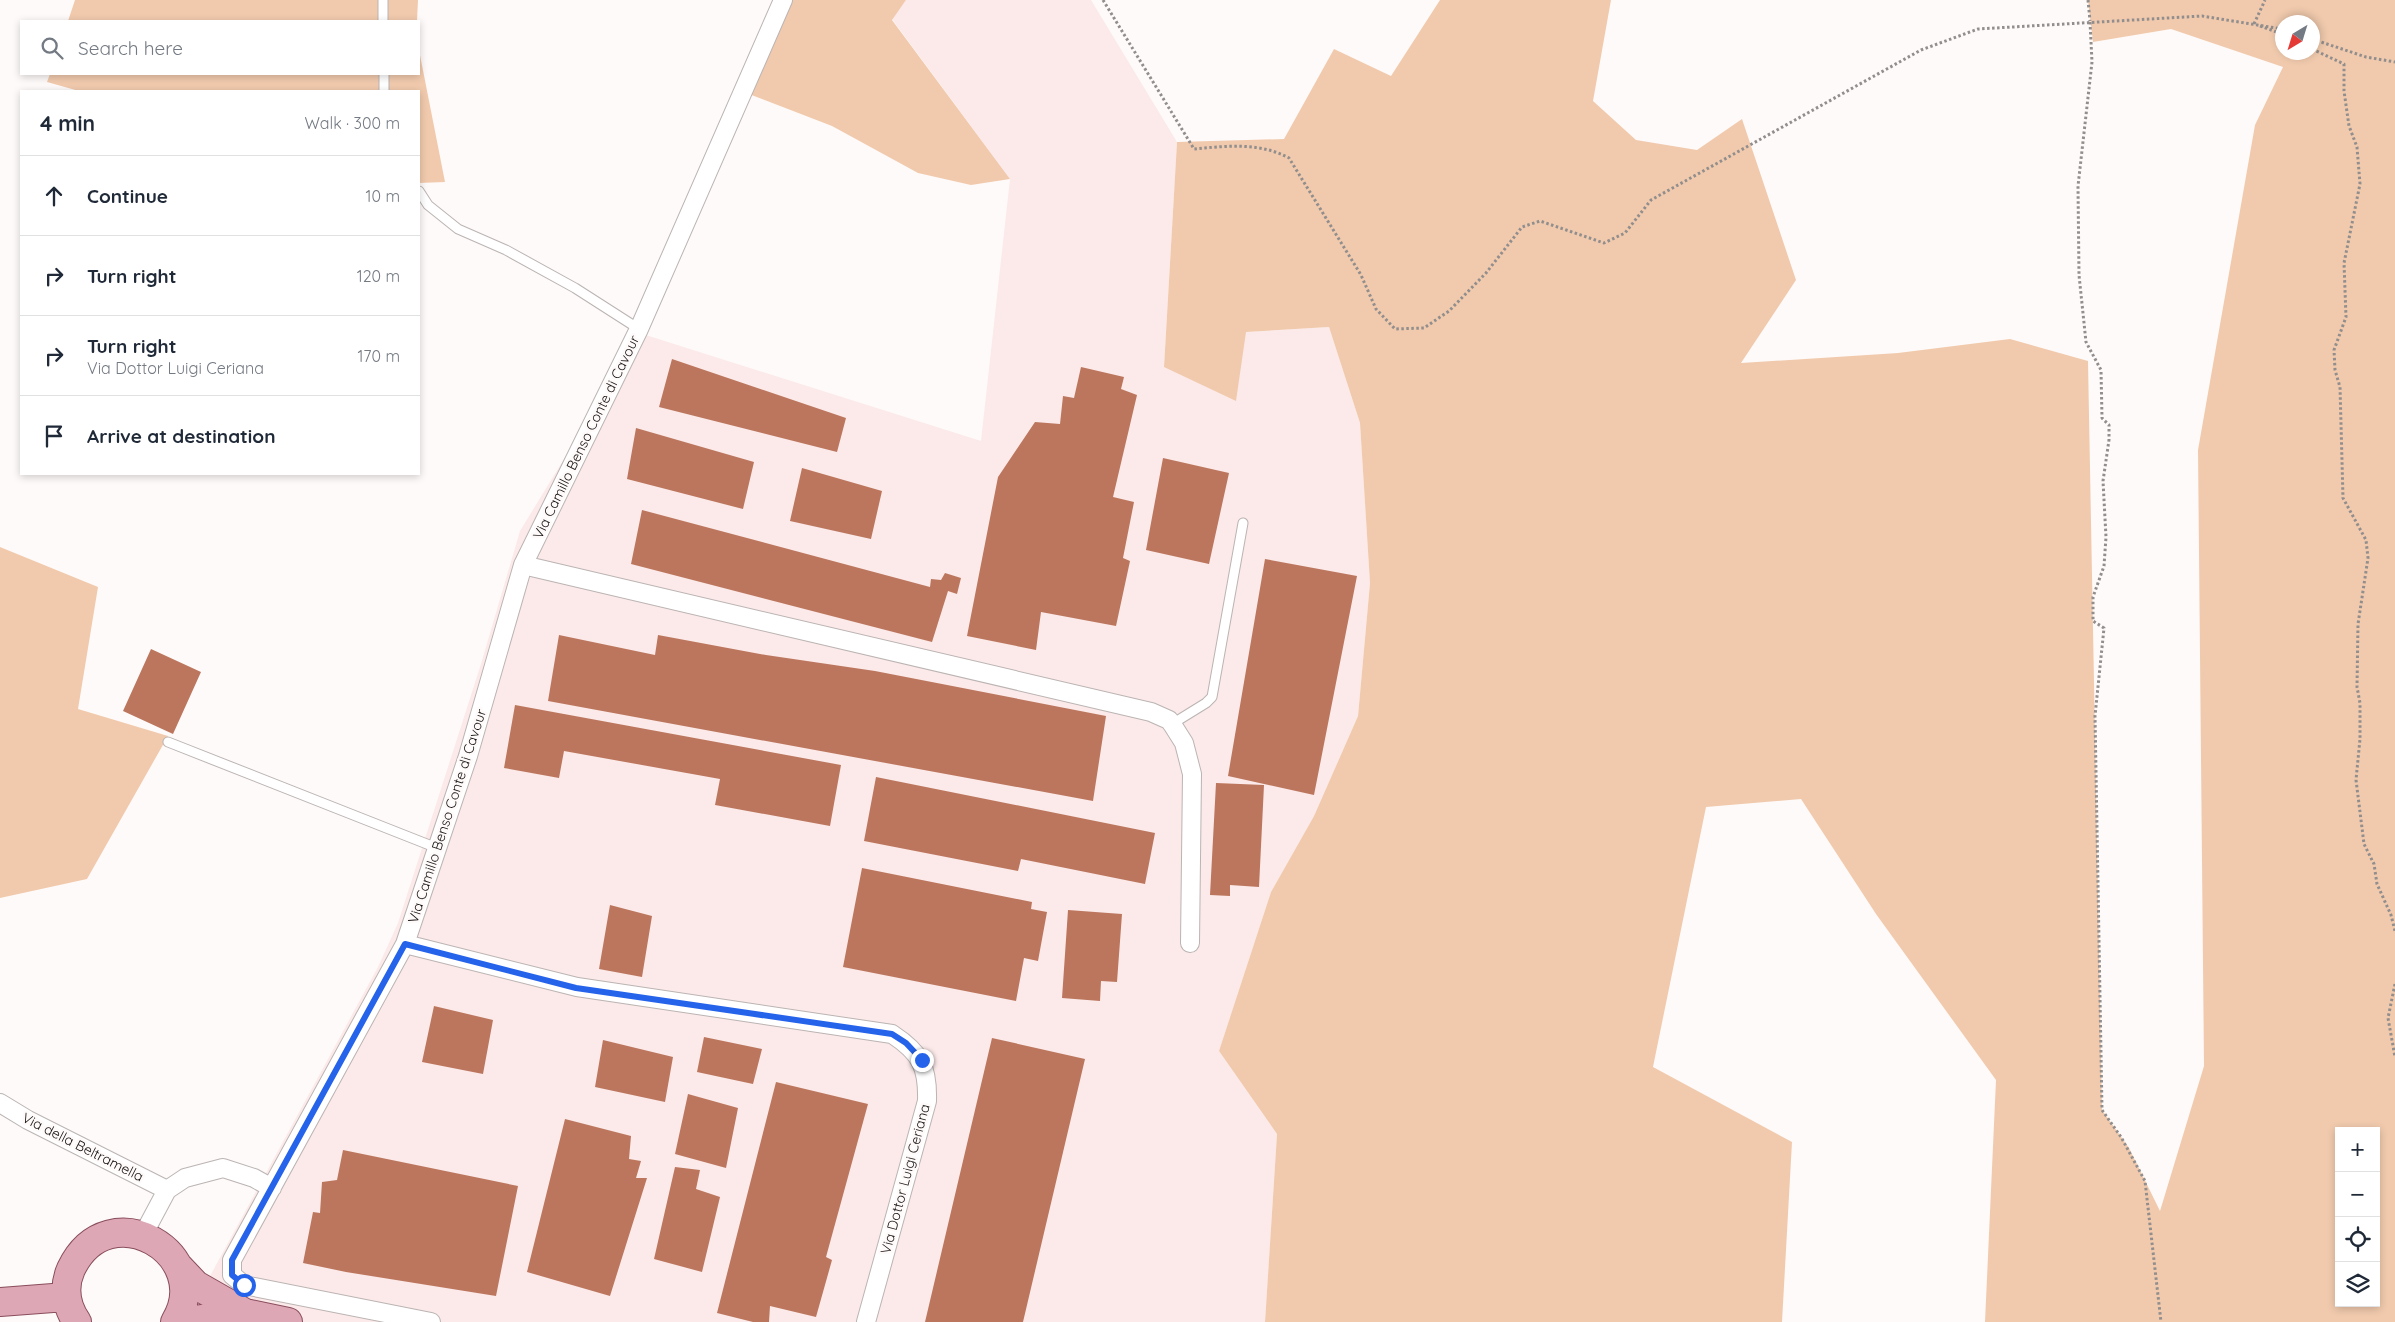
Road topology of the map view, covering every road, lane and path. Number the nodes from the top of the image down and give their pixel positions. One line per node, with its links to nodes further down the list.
1 (383, 0): 6 (lane)
2 (783, 0): 16 (street, Via Camillo Benso Conte di Cavour)
3 (1103, 0): 7 (path)
4 (2088, 0): 41 (path)
5 (2265, 0): 7 (path)
6 (382, 20)
7 (2252, 23): 8 (path); 9 (path)
8 (2275, 28)
9 (2275, 31)
10 (2320, 42): 12 (path)
11 (2320, 53): 22 (path)
12 (2395, 62)
13 (384, 75): 14 (lane)
14 (384, 90)
15 (420, 193): 16 (lane, Via Camillo Benso Conte di Cavour)
16 (638, 328): 18 (street, Via Camillo Benso Conte di Cavour)
17 (1243, 523): 19 (lane)
18 (523, 565): 19 (street); 21 (street, Via Camillo Benso Conte di Cavour)
19 (1172, 724): 23 (street)
20 (168, 742): 21 (lane)
21 (437, 848): 24 (street, Via Camillo Benso Conte di Cavour)
22 (2395, 931)
23 (1190, 943)
24 (405, 944): 28 (street, Via Camillo Benso Conte di Cavour); 40 (street, Via Dottor Luigi Ceriana)
25 (2395, 984): 26 (path)
26 (2395, 1057)
27 (0, 1103): 29 (street, Via della Beltramella)
28 (272, 1188): 29 (street); 39 (street, Via Camillo Benso Conte di Cavour)
29 (167, 1190): 30 (street)
30 (143, 1235): 31 (main road); 32 (main road)
31 (179, 1267): 34 (main road); 36 (main road)
32 (66, 1297): 33 (main road); 35 (main road)
33 (0, 1302)
34 (245, 1313): 37 (main road); 38 (main road)
35 (78, 1322)
36 (175, 1322)
37 (180, 1322)
38 (288, 1322)
39 (431, 1322)
40 (866, 1322)
41 (2161, 1322)

